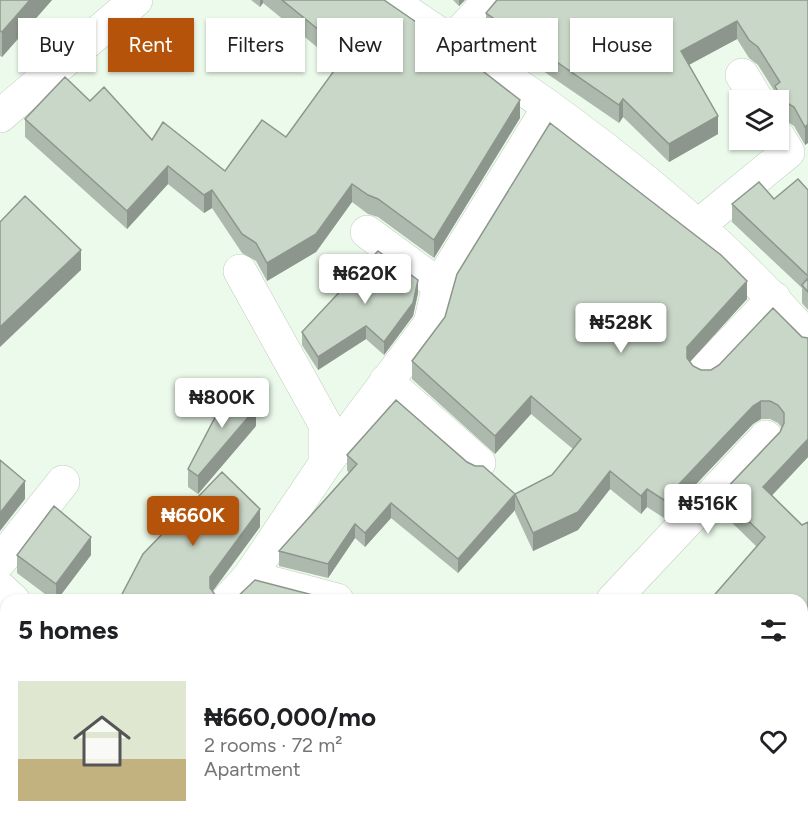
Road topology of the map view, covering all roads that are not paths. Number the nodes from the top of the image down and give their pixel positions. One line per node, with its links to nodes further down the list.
1 (136, 0): 8 (street)
2 (390, 0): 4 (street)
3 (490, 0): 5 (street)
4 (415, 18)
5 (473, 18)
6 (495, 72): 7 (street)
7 (549, 107): 10 (street); 13 (street)
8 (0, 117)
9 (787, 150): 10 (street)
10 (699, 225): 14 (street)
11 (367, 232): 13 (street)
12 (240, 271): 20 (street)
13 (439, 285): 17 (street)
14 (774, 298): 15 (street); 16 (street)
15 (808, 338)
16 (705, 370)
17 (386, 381): 19 (street); 20 (street)
18 (766, 437): 25 (street)
19 (479, 463)
20 (325, 464): 23 (street)
21 (63, 482): 22 (street)
22 (0, 561)
23 (239, 589): 24 (street)
24 (284, 594)
25 (619, 594)

